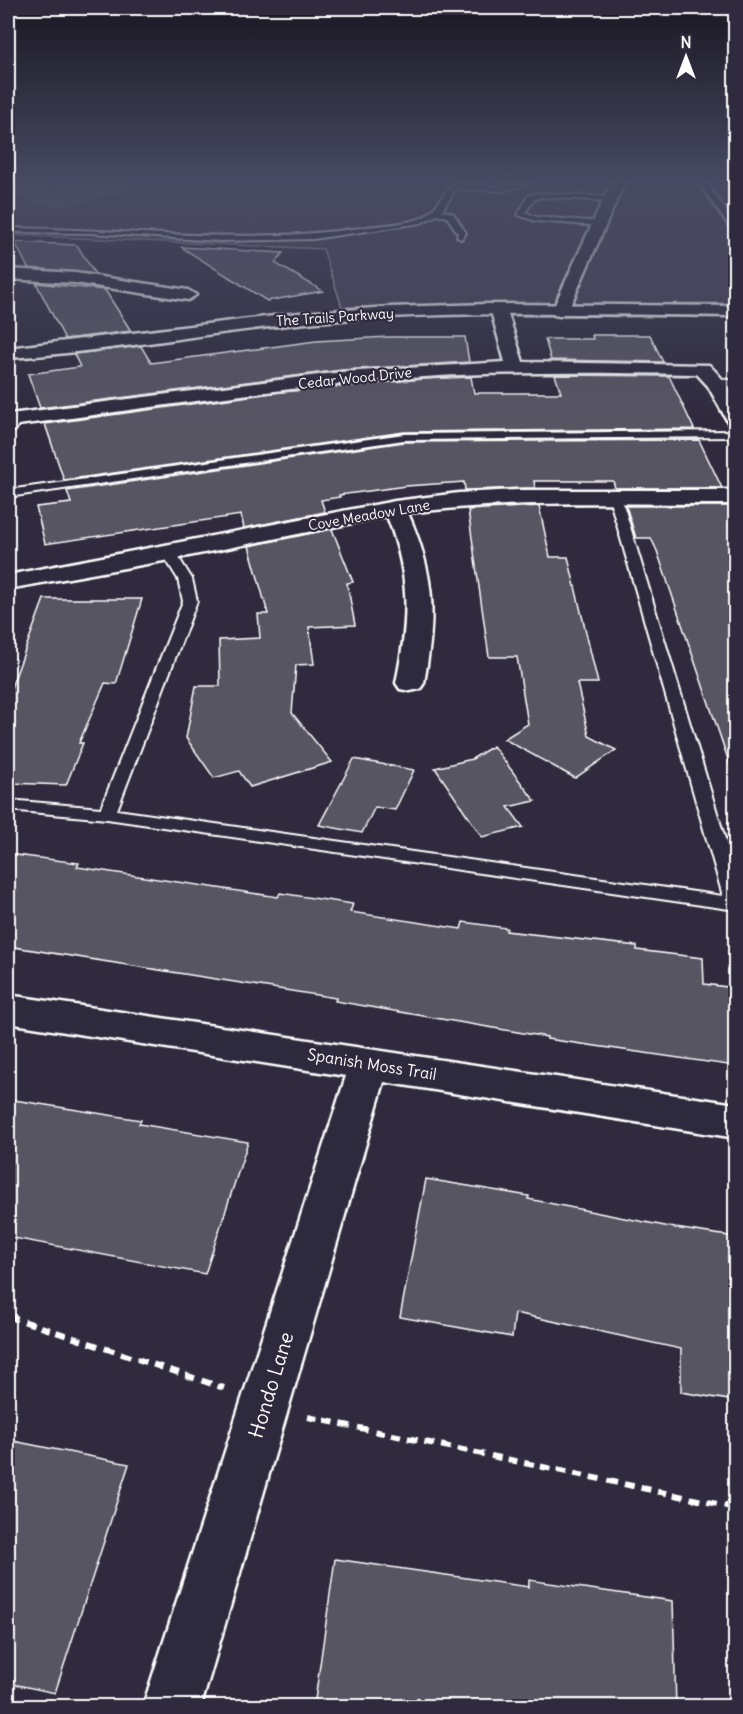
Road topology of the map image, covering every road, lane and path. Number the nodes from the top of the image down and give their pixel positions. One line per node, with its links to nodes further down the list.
1 (582, 263): 5 (street)
2 (8, 274): 3 (street)
3 (188, 295)
4 (499, 311): 5 (street, The Trails Parkway); 7 (street, The Trails Parkway); 8 (street)
5 (560, 311): 6 (street, The Trails Parkway)
6 (735, 311)
7 (8, 353)
8 (516, 367): 9 (street, Cedar Wood Drive); 12 (street, Cedar Wood Drive)
9 (709, 376): 10 (lane); 11 (street)
10 (735, 382)
11 (735, 420)
12 (9, 423)
13 (735, 434): 14 (lane)
14 (8, 494)
15 (615, 497): 16 (street, Cove Meadow Lane); 17 (street, Cove Meadow Lane); 23 (lane)
16 (735, 497)
17 (394, 508): 18 (street, Cove Meadow Lane); 20 (street)
18 (169, 553): 19 (street, Cove Meadow Lane); 22 (lane)
19 (8, 582)
20 (411, 683)
21 (8, 804): 22 (lane)
22 (107, 814): 23 (lane)
23 (735, 904)
24 (8, 1009): 25 (street, Spanish Moss Trail)
25 (370, 1063): 26 (street, Spanish Moss Trail); 28 (street, Hondo Lane)
26 (735, 1121)
27 (8, 1317): 28 (path)
28 (265, 1402): 29 (path); 30 (street, Hondo Lane)
29 (735, 1508)
30 (172, 1707)

